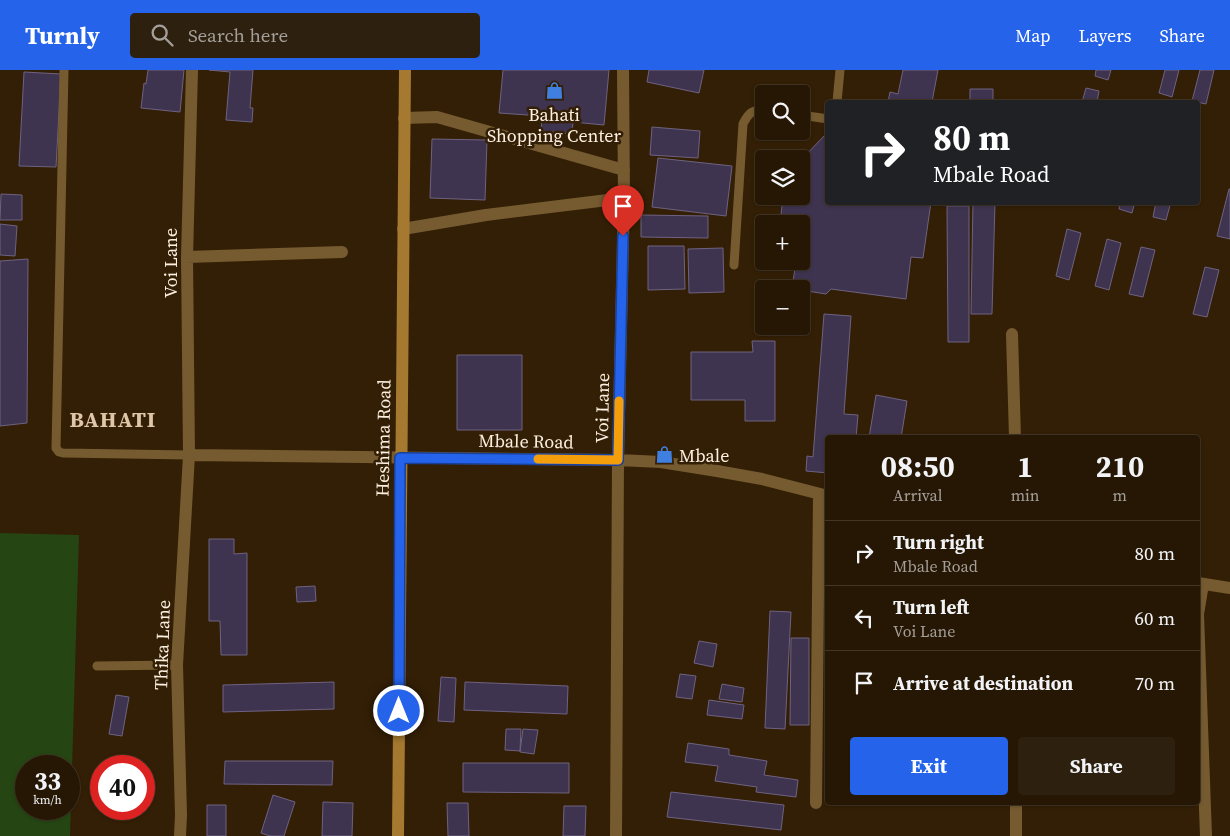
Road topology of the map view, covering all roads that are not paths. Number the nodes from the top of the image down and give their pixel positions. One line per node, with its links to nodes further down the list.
1 (64, 70): 19 (lane)
2 (192, 70): 15 (street, Voi Lane)
3 (405, 70): 9 (street, Heshima Road)
4 (623, 70): 11 (street, Voi Lane)
5 (840, 70): 6 (lane)
6 (837, 100)
7 (755, 110): 16 (lane)
8 (810, 116): 10 (lane)
9 (404, 118): 11 (street); 13 (street, Heshima Road)
10 (825, 119)
11 (624, 170): 12 (street, Voi Lane)
12 (624, 198): 13 (street); 21 (street, Voi Lane)
13 (403, 229): 20 (street, Heshima Road)
14 (342, 252): 15 (street)
15 (187, 257): 19 (street, Voi Lane)
16 (734, 265)
17 (1012, 334): 18 (street)
18 (1016, 435)
19 (189, 456): 20 (street, Mbale Road); 25 (street, Thika Lane)
20 (400, 458): 21 (street, Mbale Road); 31 (street, Heshima Road)
21 (618, 460): 22 (street, Mbale Road); 32 (street, Voi Lane)
22 (823, 495): 28 (street)
23 (1200, 584): 24 (street)
24 (1230, 588)
25 (177, 665): 26 (lane); 30 (street, Thika Lane)
26 (97, 666)
27 (1200, 670): 34 (street)
28 (816, 803)
29 (1016, 805): 33 (street)
30 (180, 836)
31 (398, 836)
32 (616, 836)
33 (1016, 836)
34 (1206, 836)

